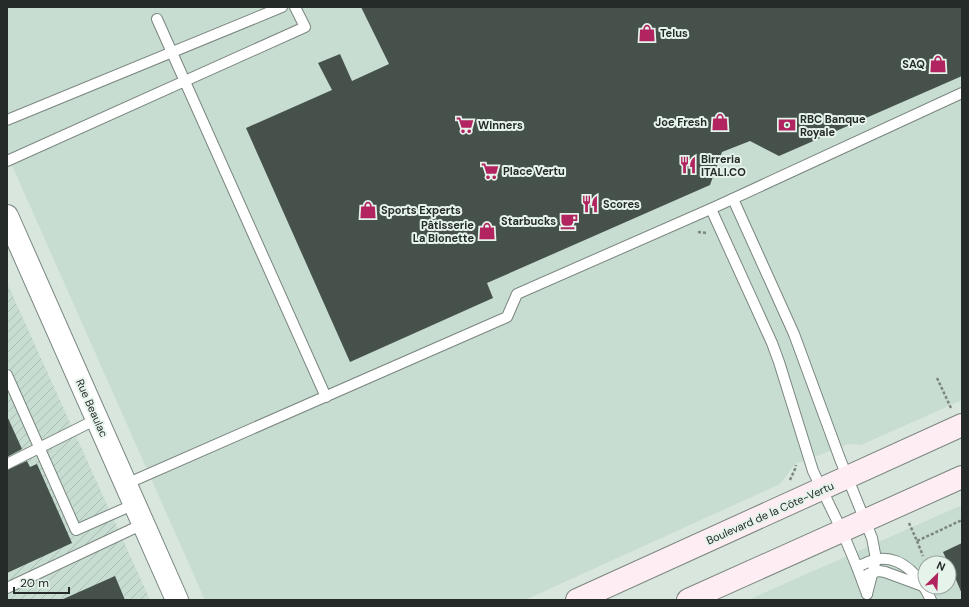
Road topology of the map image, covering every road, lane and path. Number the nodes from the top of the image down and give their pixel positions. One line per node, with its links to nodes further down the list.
1 (282, 7): 4 (lane)
2 (295, 7): 5 (lane)
3 (157, 19): 4 (lane)
4 (172, 52): 5 (lane); 7 (lane)
5 (184, 81): 8 (lane); 14 (lane)
6 (962, 92): 9 (lane)
7 (7, 120)
8 (7, 162)
9 (733, 198): 10 (lane); 19 (lane)
10 (711, 209): 14 (lane); 22 (lane)
11 (7, 216): 16 (street, Rue Beaulac)
12 (7, 375): 17 (lane)
13 (937, 378): 15 (path)
14 (326, 397): 21 (lane)
15 (957, 418): 19 (main road, Boulevard de la Côte-Vertu)
16 (97, 419): 17 (lane); 21 (street, Rue Beaulac)
17 (40, 448): 18 (lane); 23 (lane)
18 (7, 464)
19 (848, 477): 22 (main road, Boulevard de la Côte-Vertu); 26 (lane)
20 (962, 477): 26 (main road)
21 (126, 484): 23 (street, Rue Beaulac)
22 (823, 489): 28 (lane); 40 (main road, Boulevard de la Côte-Vertu)
23 (134, 504): 27 (street, Rue Beaulac)
24 (907, 520): 29 (path)
25 (962, 520): 29 (path)
26 (866, 521): 28 (main road); 31 (lane)
27 (143, 524): 37 (lane); 39 (street, Rue Beaulac)
28 (842, 531): 32 (lane); 41 (main road)
29 (917, 541): 30 (path)
30 (923, 555)
31 (876, 559): 32 (lane); 33 (lane); 35 (lane)
32 (858, 567): 34 (lane)
33 (873, 572): 34 (lane); 36 (lane); 38 (lane)
34 (861, 577): 38 (lane)
35 (917, 578)
36 (917, 584)
37 (7, 588)
38 (867, 597)
39 (177, 600)
40 (577, 600)
41 (688, 600)

